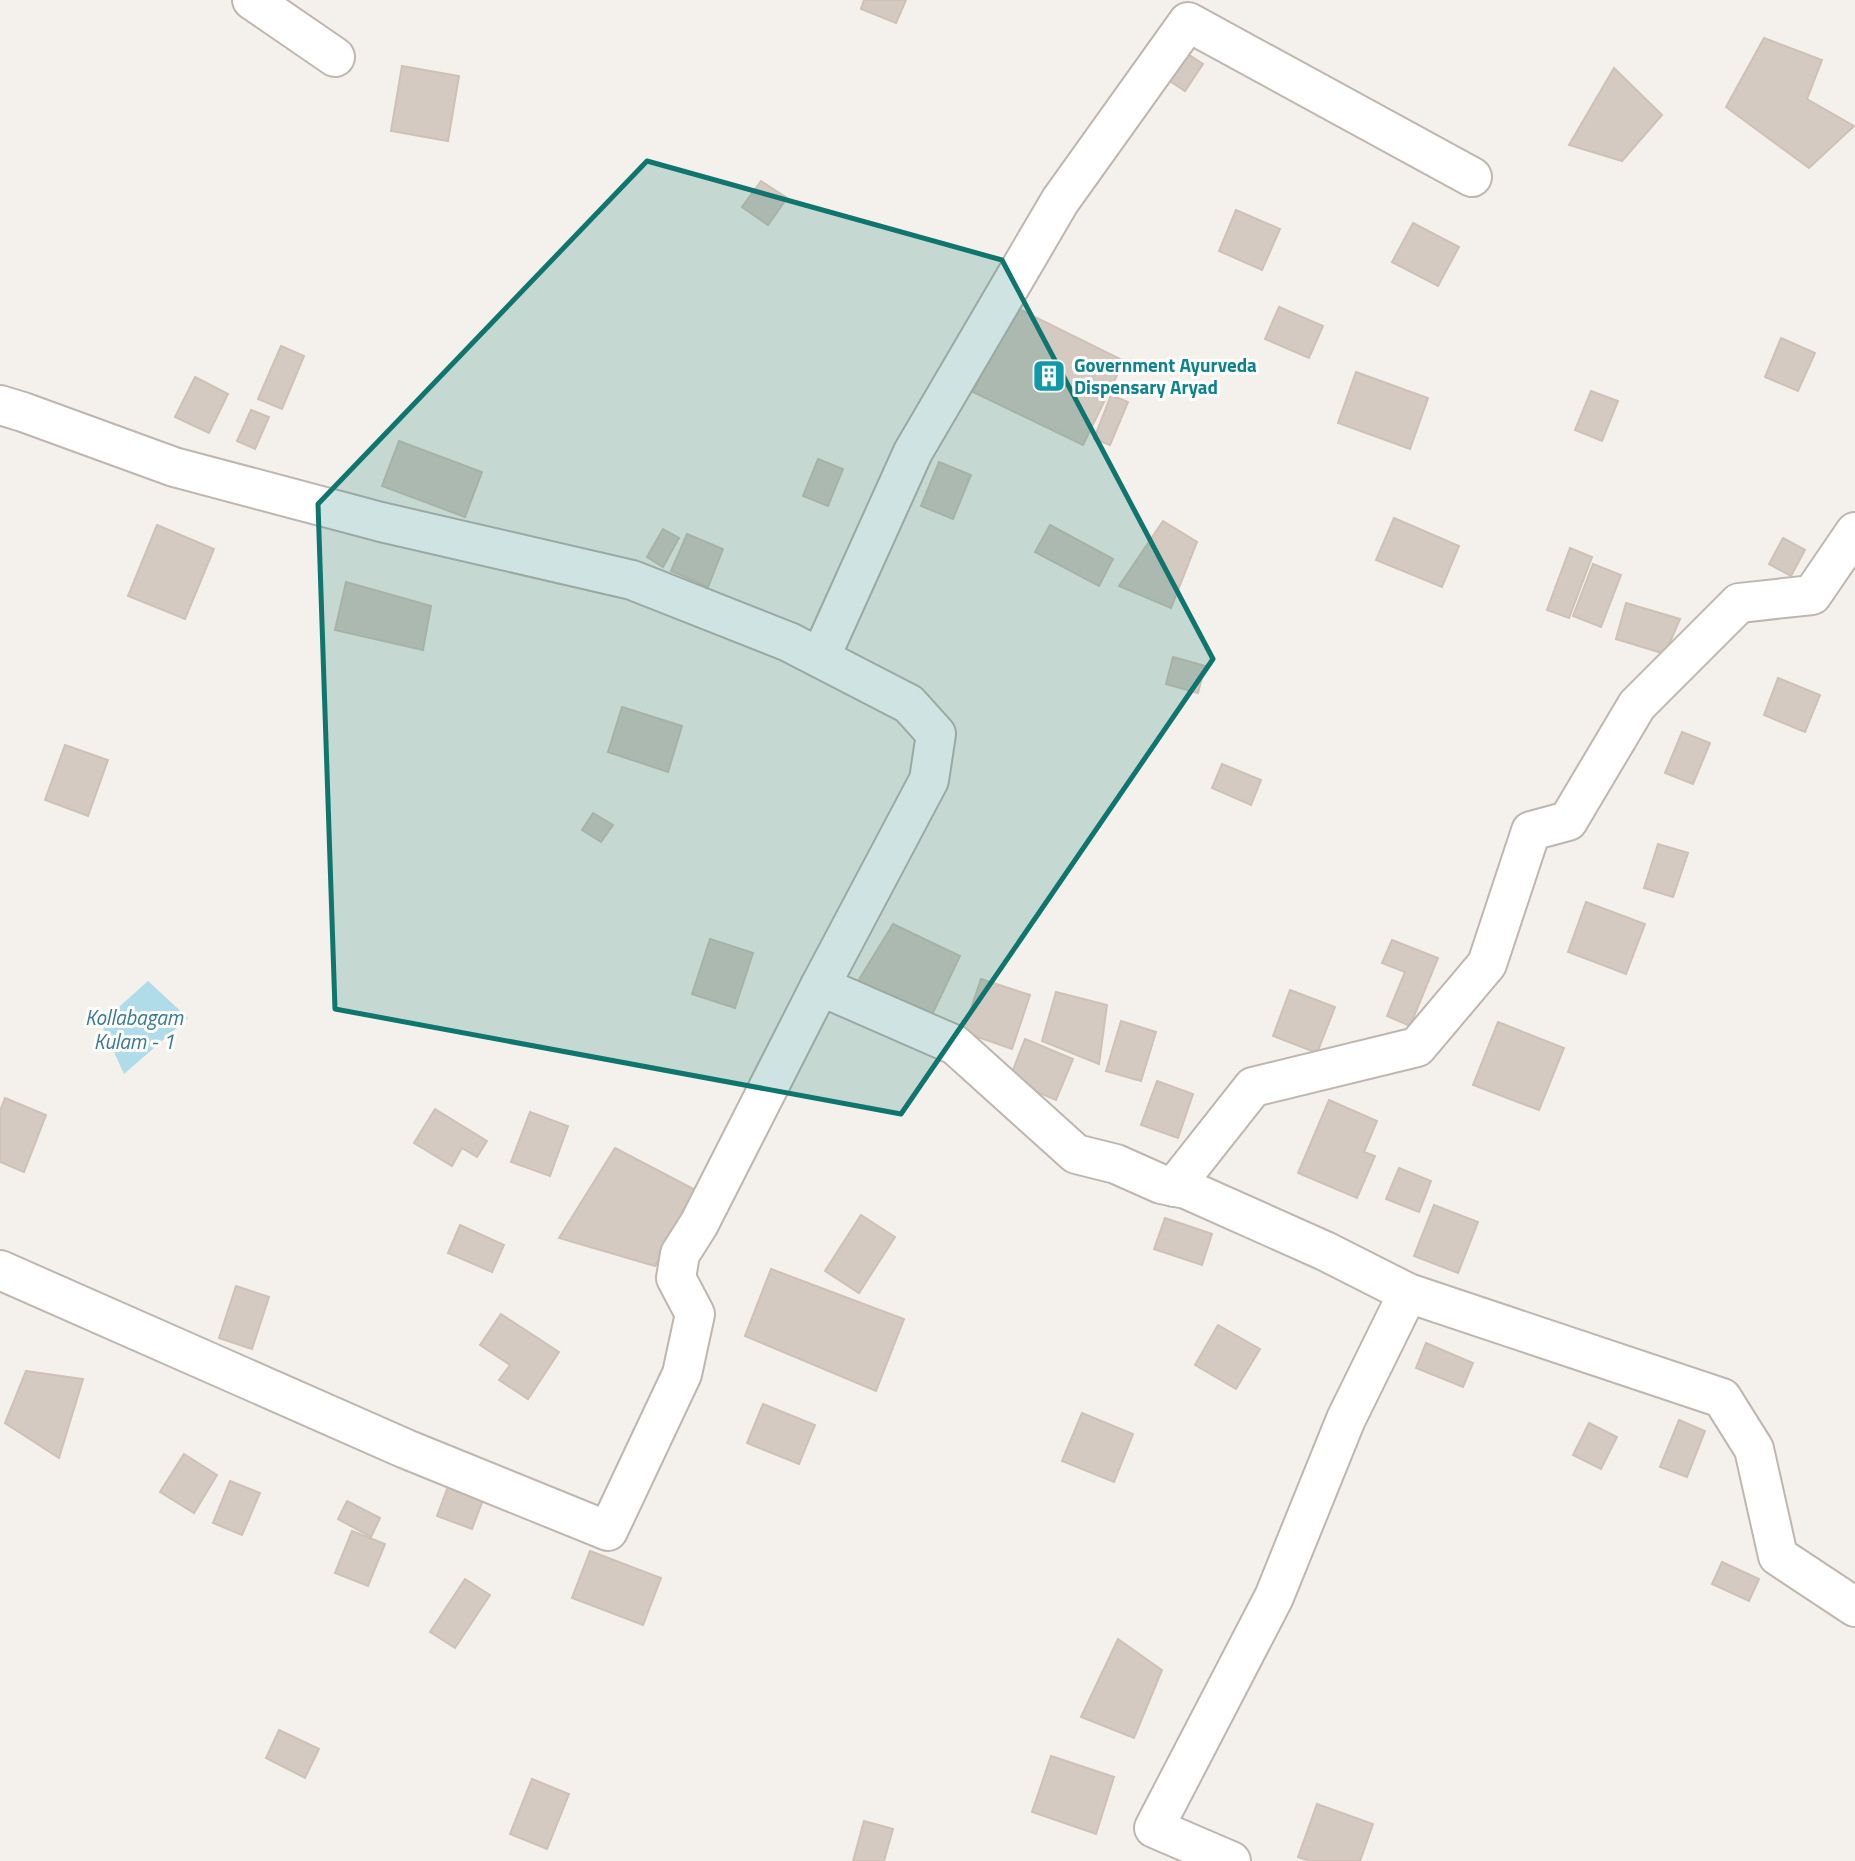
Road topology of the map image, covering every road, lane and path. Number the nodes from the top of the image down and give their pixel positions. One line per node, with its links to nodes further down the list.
1 (251, 0): 2 (street)
2 (335, 57)
3 (1472, 177): 6 (street)
4 (0, 405): 6 (street)
5 (1855, 532): 8 (street)
6 (820, 658): 7 (street)
7 (820, 986): 8 (street); 9 (street)
8 (1174, 1187): 10 (street)
9 (0, 1270)
10 (1408, 1293): 11 (street); 12 (street)
11 (1855, 1607)
12 (1231, 1861)

